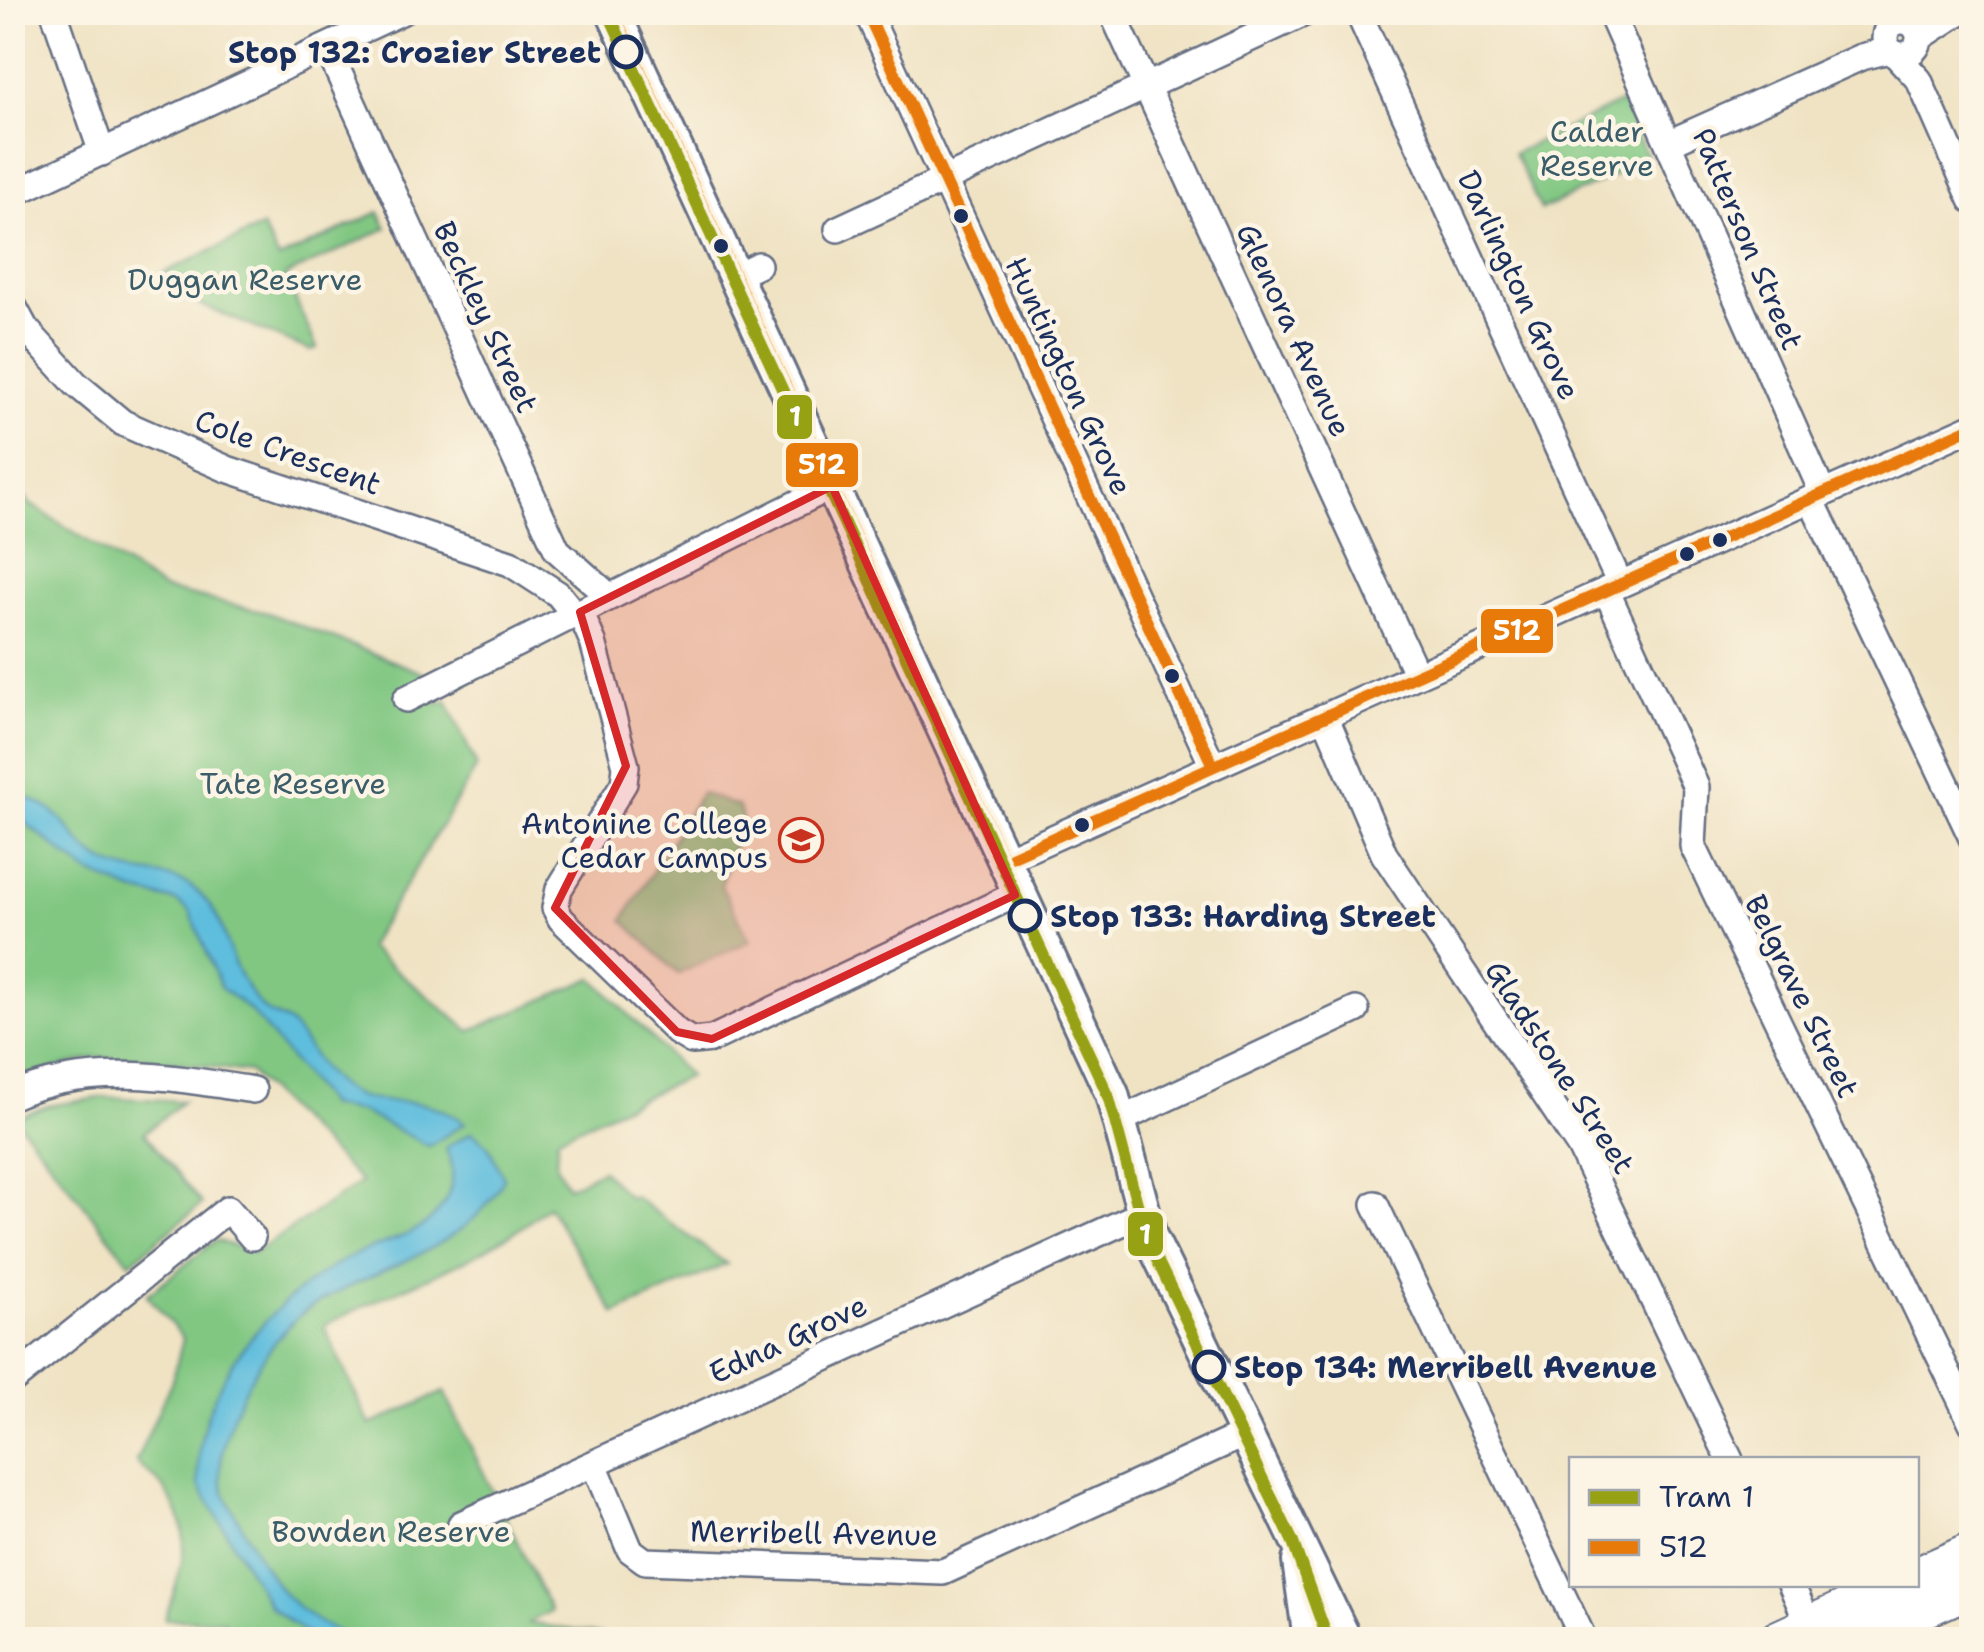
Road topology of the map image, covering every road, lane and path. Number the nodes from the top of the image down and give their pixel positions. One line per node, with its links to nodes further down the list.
1 (54, 12): 14 (street)
2 (402, 12): 9 (street)
3 (613, 12): 21 (main road)
4 (867, 12): 15 (street, Huntington Grove)
5 (1112, 12): 12 (street, Glenora Avenue)
6 (1307, 12): 12 (street)
7 (1358, 12): 23 (street, Darlington Grove)
8 (1610, 12): 13 (street, Patterson Street)
9 (371, 19): 11 (street)
10 (1907, 30): 13 (street); 17 (street)
11 (327, 47): 14 (street); 24 (street, Beckley Street)
12 (1146, 86): 15 (street); 26 (street, Glenora Avenue)
13 (1671, 142): 22 (street, Patterson Street)
14 (102, 153): 16 (street)
15 (944, 180): 18 (street); 29 (street, Huntington Grove)
16 (12, 194)
17 (1972, 200)
18 (838, 229)
19 (12, 304): 25 (street, Cole Crescent)
20 (1972, 428): 22 (street)
21 (832, 486): 24 (street); 31 (main road)
22 (1817, 496): 23 (street); 30 (street, Patterson Street)
23 (1613, 587): 26 (street); 41 (street, Belgrave Street)
24 (610, 597): 25 (street)
25 (577, 614): 27 (street); 32 (street, Cole Crescent)
26 (1417, 675): 28 (street)
27 (406, 700)
28 (1325, 716): 29 (street); 43 (street, Gladstone Street)
29 (1213, 766): 31 (street)
30 (1972, 838)
31 (1004, 860): 32 (main road)
32 (1019, 893): 36 (main road)
33 (1356, 1010): 36 (street)
34 (253, 1090): 35 (street)
35 (12, 1096)
36 (1120, 1120): 38 (main road)
37 (1375, 1204): 54 (street)
38 (1141, 1214): 42 (main road); 44 (street, Edna Grove)
39 (252, 1237): 40 (street)
40 (12, 1381)
41 (1972, 1424)
42 (1245, 1434): 44 (street, Merribell Avenue); 46 (main road)
43 (1729, 1457)
44 (594, 1464): 45 (street, Edna Grove)
45 (461, 1524)
46 (1292, 1532): 52 (main road); 53 (main road)
47 (1919, 1577): 48 (highway)
48 (1970, 1583): 55 (highway)
49 (1791, 1587): 51 (street)
50 (1893, 1587): 51 (highway)
51 (1794, 1632)
52 (1310, 1640)
53 (1346, 1640)
54 (1584, 1640)
55 (1853, 1640)

